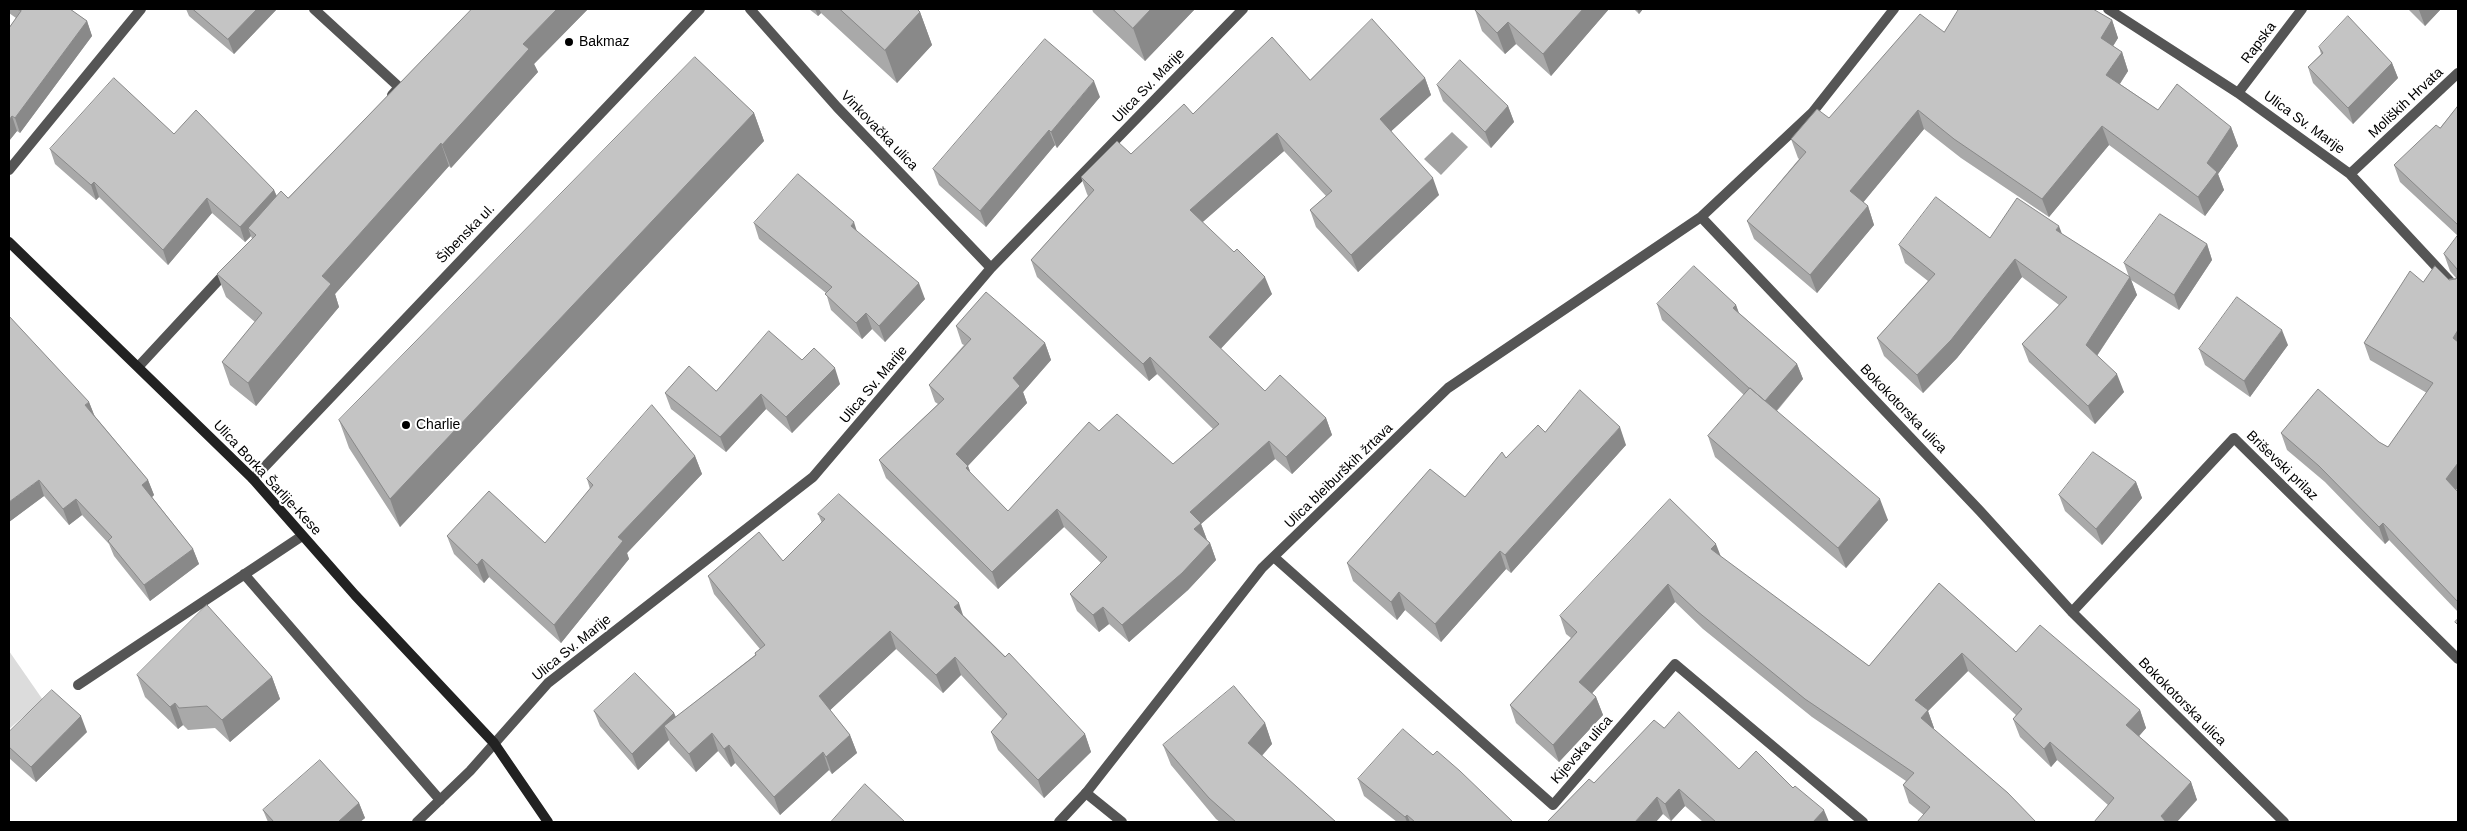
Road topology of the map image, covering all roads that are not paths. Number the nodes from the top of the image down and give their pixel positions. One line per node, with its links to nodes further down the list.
1 (142, 9): 12 (street)
2 (314, 9): 11 (street)
3 (700, 9): 20 (street, Šibenska ul.)
4 (750, 9): 17 (street, Vinkovačka ulica)
5 (1243, 9): 17 (street, Ulica Sv. Marije)
6 (1894, 9): 14 (street)
7 (2108, 9): 10 (street, Ulica Sv. Marije)
8 (2302, 9): 10 (street, Rapska)
9 (2458, 73): 13 (street, Moliških Hrvata)
10 (2238, 93): 13 (street, Ulica Sv. Marije)
11 (386, 101)
12 (9, 170)
13 (2350, 174): 18 (street, Ulica Sv. Marije)
14 (1702, 218): 22 (street, Ulica bleiburških žrtava); 24 (street, Bokokotorska ulica)
15 (9, 242): 19 (street, Ulica Borka Šarlije-Kese)
16 (239, 259): 19 (street)
17 (991, 268): 27 (street, Ulica Sv. Marije)
18 (2458, 290)
19 (139, 366): 20 (street, Ulica Borka Šarlije-Kese)
20 (252, 479): 21 (street, Ulica Borka Šarlije-Kese)
21 (302, 536): 23 (street); 27 (street, Ulica Borka Šarlije-Kese)
22 (1275, 558): 28 (street, Ulica bleiburških žrtava); 34 (street, Kijevska ulica)
23 (244, 574): 26 (street); 29 (street)
24 (2072, 612): 25 (street, Briševski prilaz); 35 (street, Bokokotorska ulica)
25 (2458, 659)
26 (78, 685)
27 (494, 743): 29 (street, Ulica Sv. Marije); 31 (street)
28 (1086, 793): 32 (street, Ulica bleiburških žrtava); 33 (street)
29 (440, 800): 30 (street, Ulica Sv. Marije)
30 (417, 822)
31 (548, 822)
32 (1059, 822)
33 (1122, 822)
34 (1863, 822)
35 (2284, 822)

